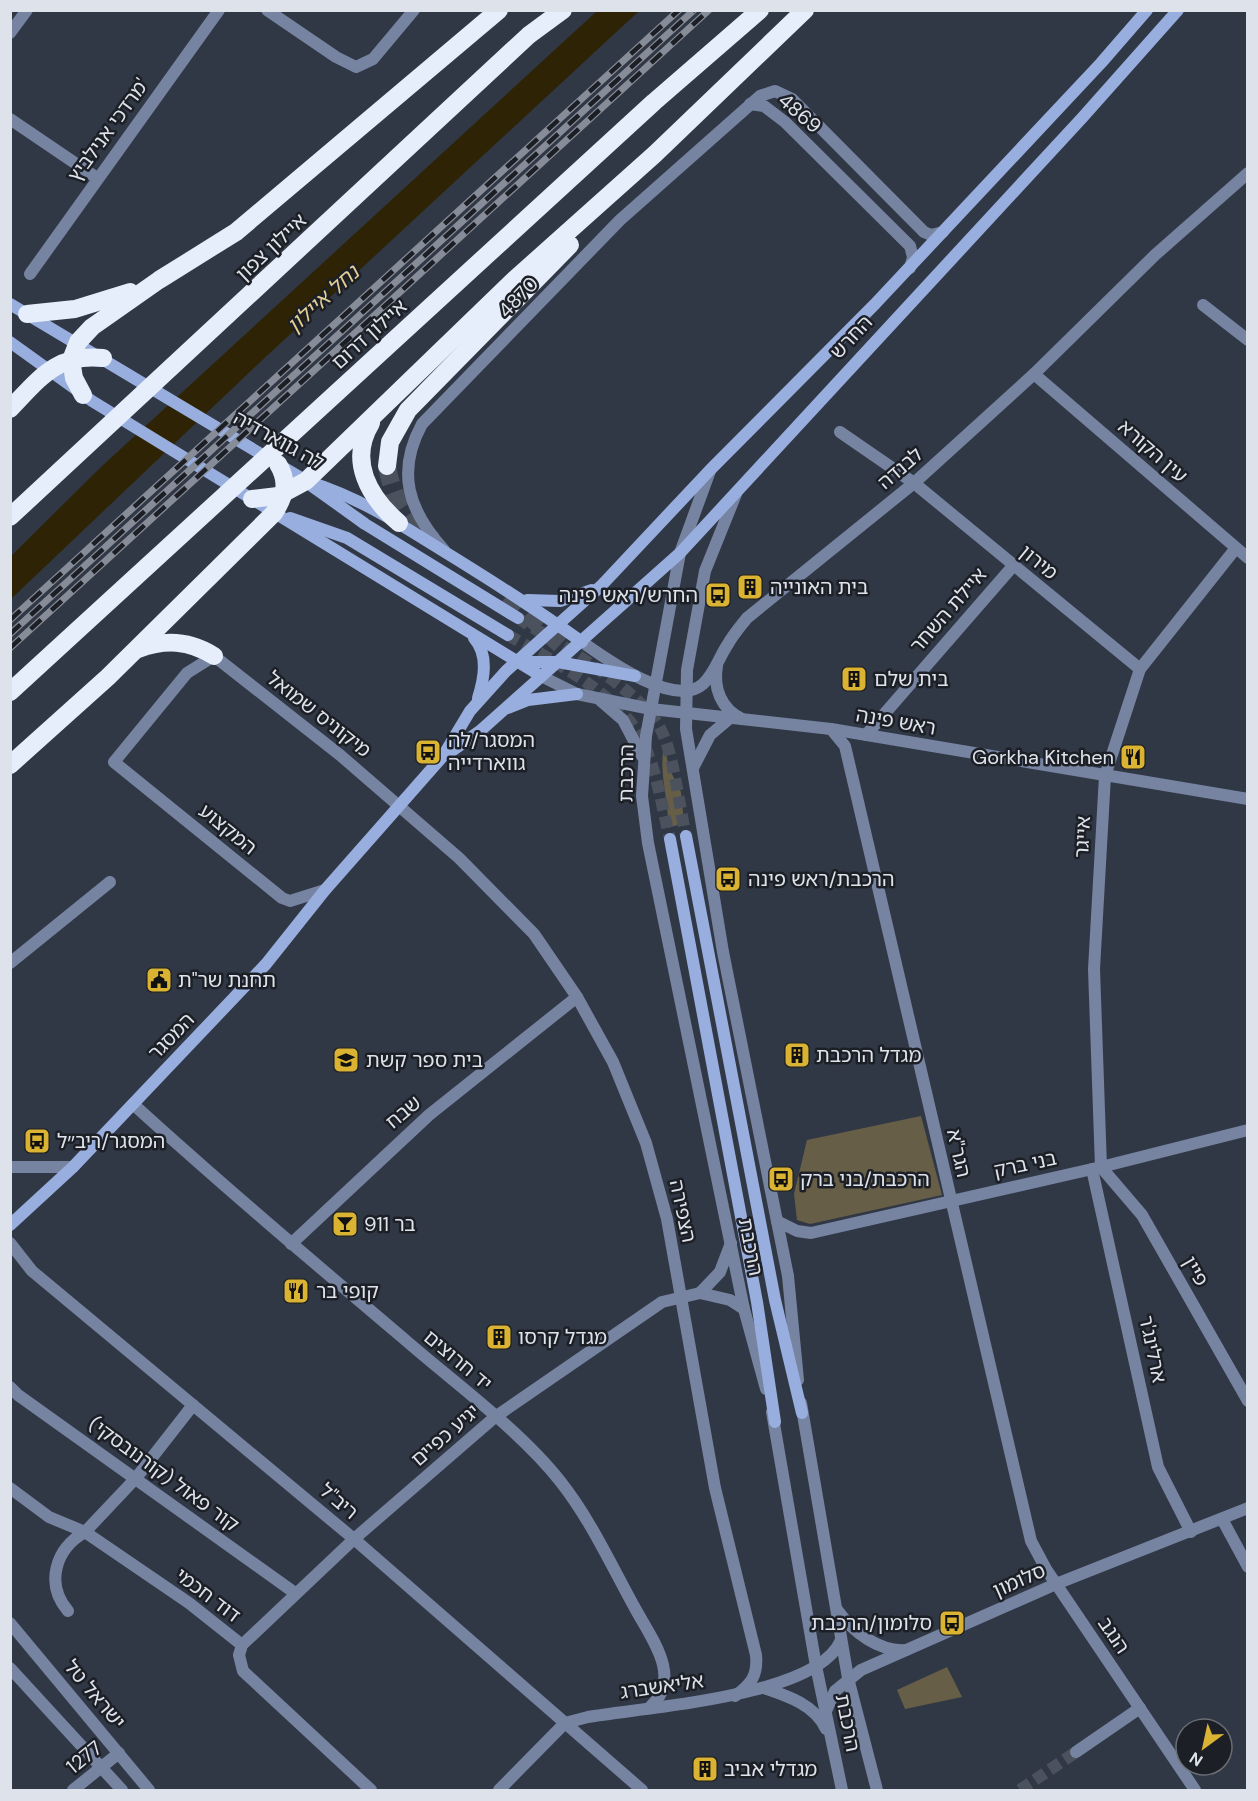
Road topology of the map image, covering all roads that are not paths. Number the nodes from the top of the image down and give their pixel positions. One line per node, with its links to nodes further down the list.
1 (27, 10): 12 (street)
2 (219, 10): 18 (street, מרדכי אנילביץ')
3 (267, 10): 4 (street)
4 (414, 10)
5 (499, 10): 22 (highway)
6 (552, 10): 13 (highway)
7 (563, 10): 13 (highway, איילון צפון)
8 (805, 10): 16 (highway)
9 (1147, 10): 19 (main road, החרש)
10 (1178, 10): 42 (main road, החרש)
11 (756, 14): 70 (highway, איילון דרום)
12 (10, 33)
13 (529, 35): 46 (highway, איילון צפון)
14 (750, 104): 19 (street, 4869); 20 (street, 4869); 49 (street, 4870)
15 (10, 119): 18 (street)
16 (654, 154): 35 (highway); 38 (highway)
17 (1248, 173): 32 (street, לבנדה)
18 (96, 178): 21 (street, מרדכי אנילביץ')
19 (943, 232): 20 (main road, החרש)
20 (910, 268): 39 (main road, החרש)
21 (30, 274)
22 (159, 280): 25 (highway); 28 (highway)
23 (10, 304): 25 (main road, לה גווארדיה)
24 (1203, 305): 26 (street)
25 (27, 314): 28 (main road, לה גווארדיה)
26 (1248, 340)
27 (10, 342): 31 (main road)
28 (78, 342): 29 (main road, לה גווארדיה); 30 (highway)
29 (103, 358): 30 (highway); 37 (main road, לה גווארדיה)
30 (71, 360): 31 (highway); 33 (highway)
31 (48, 371): 33 (main road); 34 (highway)
32 (1034, 374): 41 (street, לבנדה); 48 (street, עין הקורא)
33 (88, 398): 44 (main road)
34 (10, 409)
35 (381, 410): 40 (highway); 47 (highway)
36 (840, 432): 41 (street, מירון)
37 (278, 464): 40 (main road, לה גווארדיה); 43 (highway)
38 (387, 466)
39 (710, 470): 50 (street, הרכבת); 53 (main road, החרש)
40 (306, 481): 43 (highway); 47 (main road, לה גווארדיה); 55 (main road)
41 (914, 483): 52 (street, מירון); 64 (street, לבנדה)
42 (738, 491): 50 (main road, החרש); 69 (street, הרכבת)
43 (285, 494): 44 (highway); 45 (highway)
44 (252, 500): 45 (main road)
45 (274, 513): 57 (main road); 58 (main road); 60 (highway)
46 (10, 517)
47 (399, 523): 49 (main road, לה גווארדיה)
48 (1236, 548): 51 (street, עין הקורא); 65 (street, אייגר)
49 (445, 552): 54 (main road, לה גווארדיה)
50 (680, 553): 59 (main road, החרש); 68 (street, הרכבת)
51 (1248, 558)
52 (1013, 566): 65 (street, מירון); 80 (street, איילת השחר)
53 (601, 586): 54 (main road); 56 (main road, החרש)
54 (522, 600): 56 (main road, לה גווארדיה)
55 (518, 618)
56 (559, 626): 59 (main road); 62 (main road, החרש)
57 (469, 633): 62 (main road); 74 (main road)
58 (508, 635)
59 (582, 642): 63 (main road, החרש); 67 (street)
60 (136, 650): 61 (highway); 83 (highway)
61 (214, 656): 87 (street, מיקוניס שמואל); 91 (street, המקצוע)
62 (516, 662): 63 (main road); 66 (main road); 74 (main road, המסגר)
63 (558, 662): 66 (main road, החרש); 67 (main road)
64 (718, 662): 69 (street, לבנדה); 78 (street)
65 (1140, 669): 85 (street, אייגר)
66 (541, 676): 71 (street, ראש פינה); 75 (main road, המסגר)
67 (635, 676): 68 (street)
68 (656, 684): 69 (street); 73 (street, הרכבת)
69 (685, 691): 76 (street, הרכבת)
70 (10, 692)
71 (577, 694): 72 (street, ראש פינה); 75 (main road)
72 (598, 699): 73 (street, ראש פינה); 82 (street)
73 (651, 709): 76 (street, ראש פינה); 82 (street, הרכבת)
74 (470, 711): 81 (main road, המסגר)
75 (499, 713): 81 (main road, המסגר)
76 (686, 715): 77 (street, ראש פינה); 84 (street, הרכבת)
77 (729, 719): 78 (street, ראש פינה); 84 (street)
78 (745, 720): 79 (street, ראש פינה)
79 (831, 729): 80 (street, ראש פינה); 99 (street, הגר"א)
80 (866, 735): 85 (street, ראש פינה)
81 (443, 756): 87 (main road, המסגר)
82 (642, 758): 103 (street, הרכבת)
83 (10, 765)
84 (693, 769): 100 (street, הרכבת)
85 (1105, 776): 86 (street, ראש פינה); 98 (street, אייגר)
86 (1248, 799)
87 (400, 804): 91 (main road, המסגר); 93 (street, הצפירה)
88 (686, 836): 111 (main road)
89 (670, 839): 113 (main road)
90 (110, 882): 92 (street)
91 (325, 890): 94 (main road, המסגר)
92 (10, 963)
93 (577, 997): 104 (street, שבח); 106 (street, הצפירה)
94 (133, 1104): 97 (main road, המסגר); 104 (street, יד חרוצים)
95 (1248, 1131): 98 (street, בני ברק)
96 (10, 1167): 97 (street)
97 (73, 1167): 101 (main road, המסגר)
98 (1097, 1168): 99 (street, בני ברק); 109 (street, פיין); 119 (street, ארלינג'ר)
99 (950, 1200): 100 (street, בני ברק); 122 (street, הגר"א)
100 (777, 1221): 111 (street, הרכבת)
101 (10, 1225)
102 (10, 1243): 110 (street, ריב"ל)
103 (731, 1243): 105 (street); 107 (street, הרכבת)
104 (291, 1244): 112 (street, יד חרוצים)
105 (700, 1293): 106 (street, יגיע כפיים); 107 (street, יגיע כפיים)
106 (679, 1298): 112 (street, יגיע כפיים); 134 (street, הצפירה)
107 (744, 1309): 113 (street, הרכבת)
108 (10, 1386): 114 (street, קור פאול (קורנובסקי))
109 (1248, 1401)
110 (193, 1405): 114 (street); 120 (street, ריב"ל)
111 (802, 1413): 124 (street, הרכבת)
112 (495, 1417): 120 (street, יגיע כפיים); 135 (street, יד חרוצים)
113 (775, 1422): 130 (street, הרכבת)
114 (136, 1478): 118 (street); 123 (street, קור פאול (קורנובסקי))
115 (10, 1488): 118 (street, דוד חכמי)
116 (1248, 1508): 117 (street, סלומון)
117 (1222, 1520): 119 (street, סלומון); 121 (street)
118 (85, 1532): 125 (street); 128 (street, דוד חכמי)
119 (1191, 1532): 122 (street, סלומון)
120 (354, 1539): 123 (street, יגיע כפיים); 138 (street, ריב"ל)
121 (1248, 1567)
122 (1056, 1584): 129 (street, סלומון); 136 (street, הנגב)
123 (295, 1593): 128 (street, יגיע כפיים)
124 (836, 1607): 127 (street, הרכבת); 129 (street)
125 (68, 1611)
126 (10, 1623): 141 (street, ישראל טל)
127 (841, 1640): 130 (street, אליאשברג); 132 (street, הרכבת)
128 (242, 1645): 146 (street, דוד חכמי)
129 (910, 1650): 132 (street, סלומון)
130 (816, 1666): 133 (street, אליאשברג); 137 (street, הרכבת)
131 (10, 1668): 142 (street)
132 (848, 1678): 137 (street, סלומון); 150 (street, הרכבת)
133 (764, 1688): 134 (street, אליאשברג); 139 (street)
134 (735, 1696): 135 (street, אליאשברג)
135 (651, 1706): 138 (street, אליאשברג)
136 (1140, 1708): 140 (street); 151 (street, הנגב)
137 (825, 1712): 139 (street, הרכבת)
138 (565, 1723): 147 (street); 148 (street, ריב"ל)
139 (830, 1737): 149 (street, הרכבת)
140 (1076, 1752)
141 (119, 1753): 142 (street, 1277); 145 (street, ישראל טל)
142 (101, 1767): 143 (street, 1277); 144 (street)
143 (73, 1791)
144 (122, 1791)
145 (149, 1791)
146 (370, 1791)
147 (499, 1791)
148 (642, 1791)
149 (842, 1791)
150 (877, 1791)
151 (1196, 1791)

